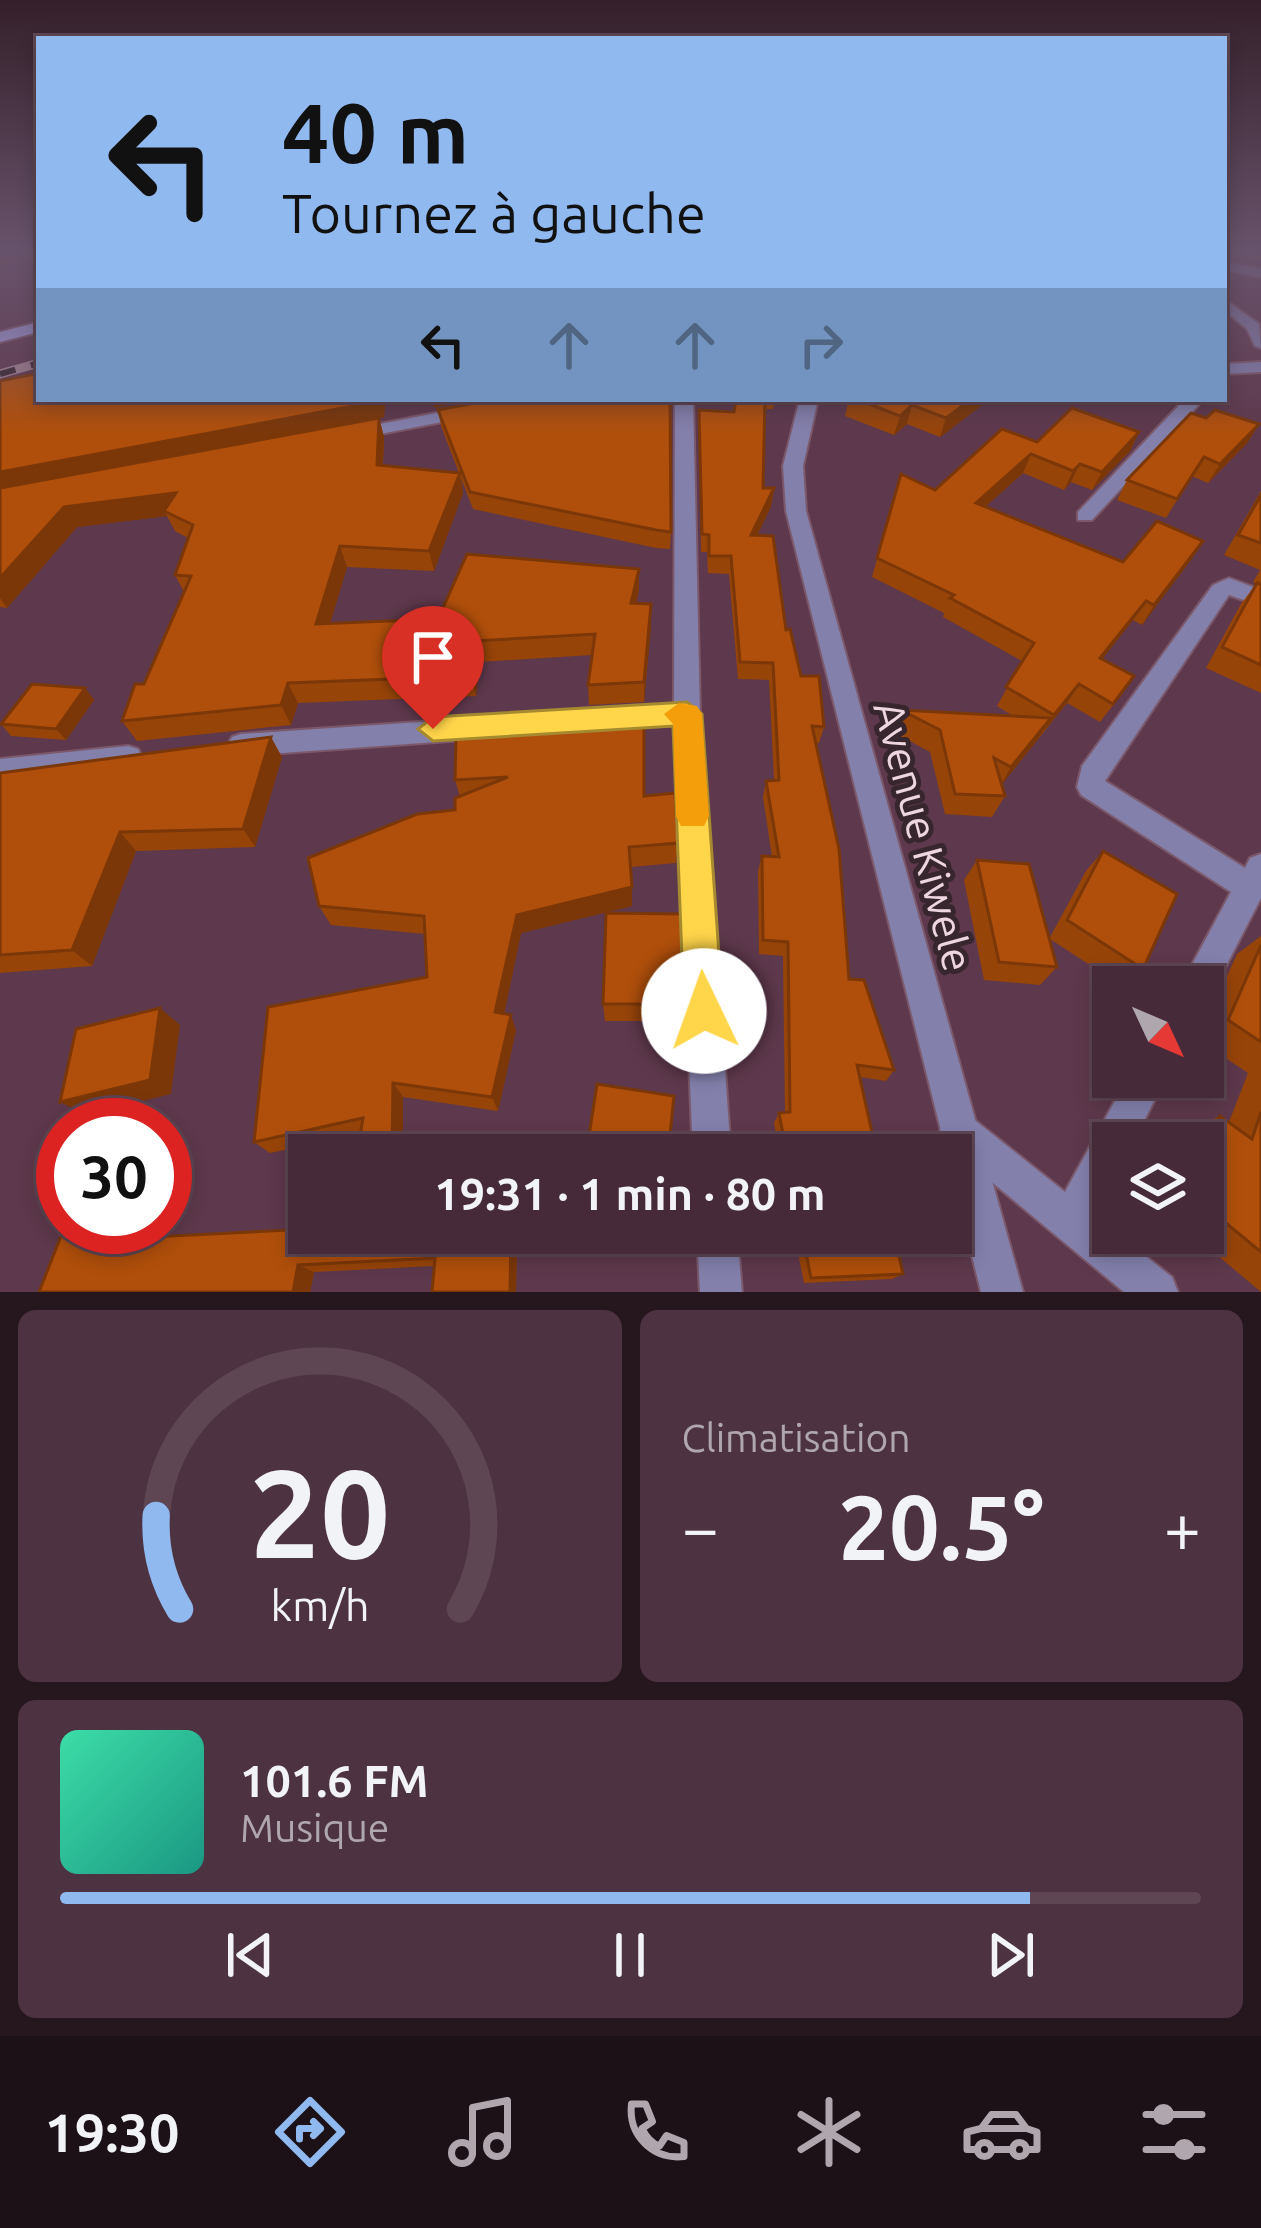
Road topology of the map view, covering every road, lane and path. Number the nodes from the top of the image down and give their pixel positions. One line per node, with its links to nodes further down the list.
1 (1237, 313): 4 (street)
2 (36, 328): 3 (main road)
3 (0, 337)
4 (1261, 343)
5 (1261, 367): 6 (street)
6 (1227, 369)
7 (684, 402): 14 (street)
8 (808, 402): 21 (street, Avenue Kiwele)
9 (1192, 402): 12 (street)
10 (488, 408): 11 (street)
11 (328, 439)
12 (1085, 516)
13 (1261, 598): 18 (street)
14 (687, 714): 15 (street); 22 (street)
15 (209, 749)
16 (163, 753): 17 (street)
17 (0, 770)
18 (1257, 877): 19 (street)
19 (1208, 966)
20 (1137, 1098): 23 (street)
21 (958, 1130): 23 (street); 26 (street, Avenue Kiwele)
22 (711, 1134)
23 (1072, 1218): 27 (street)
24 (718, 1254): 25 (street)
25 (721, 1292)
26 (1002, 1292)
27 (1157, 1292)

